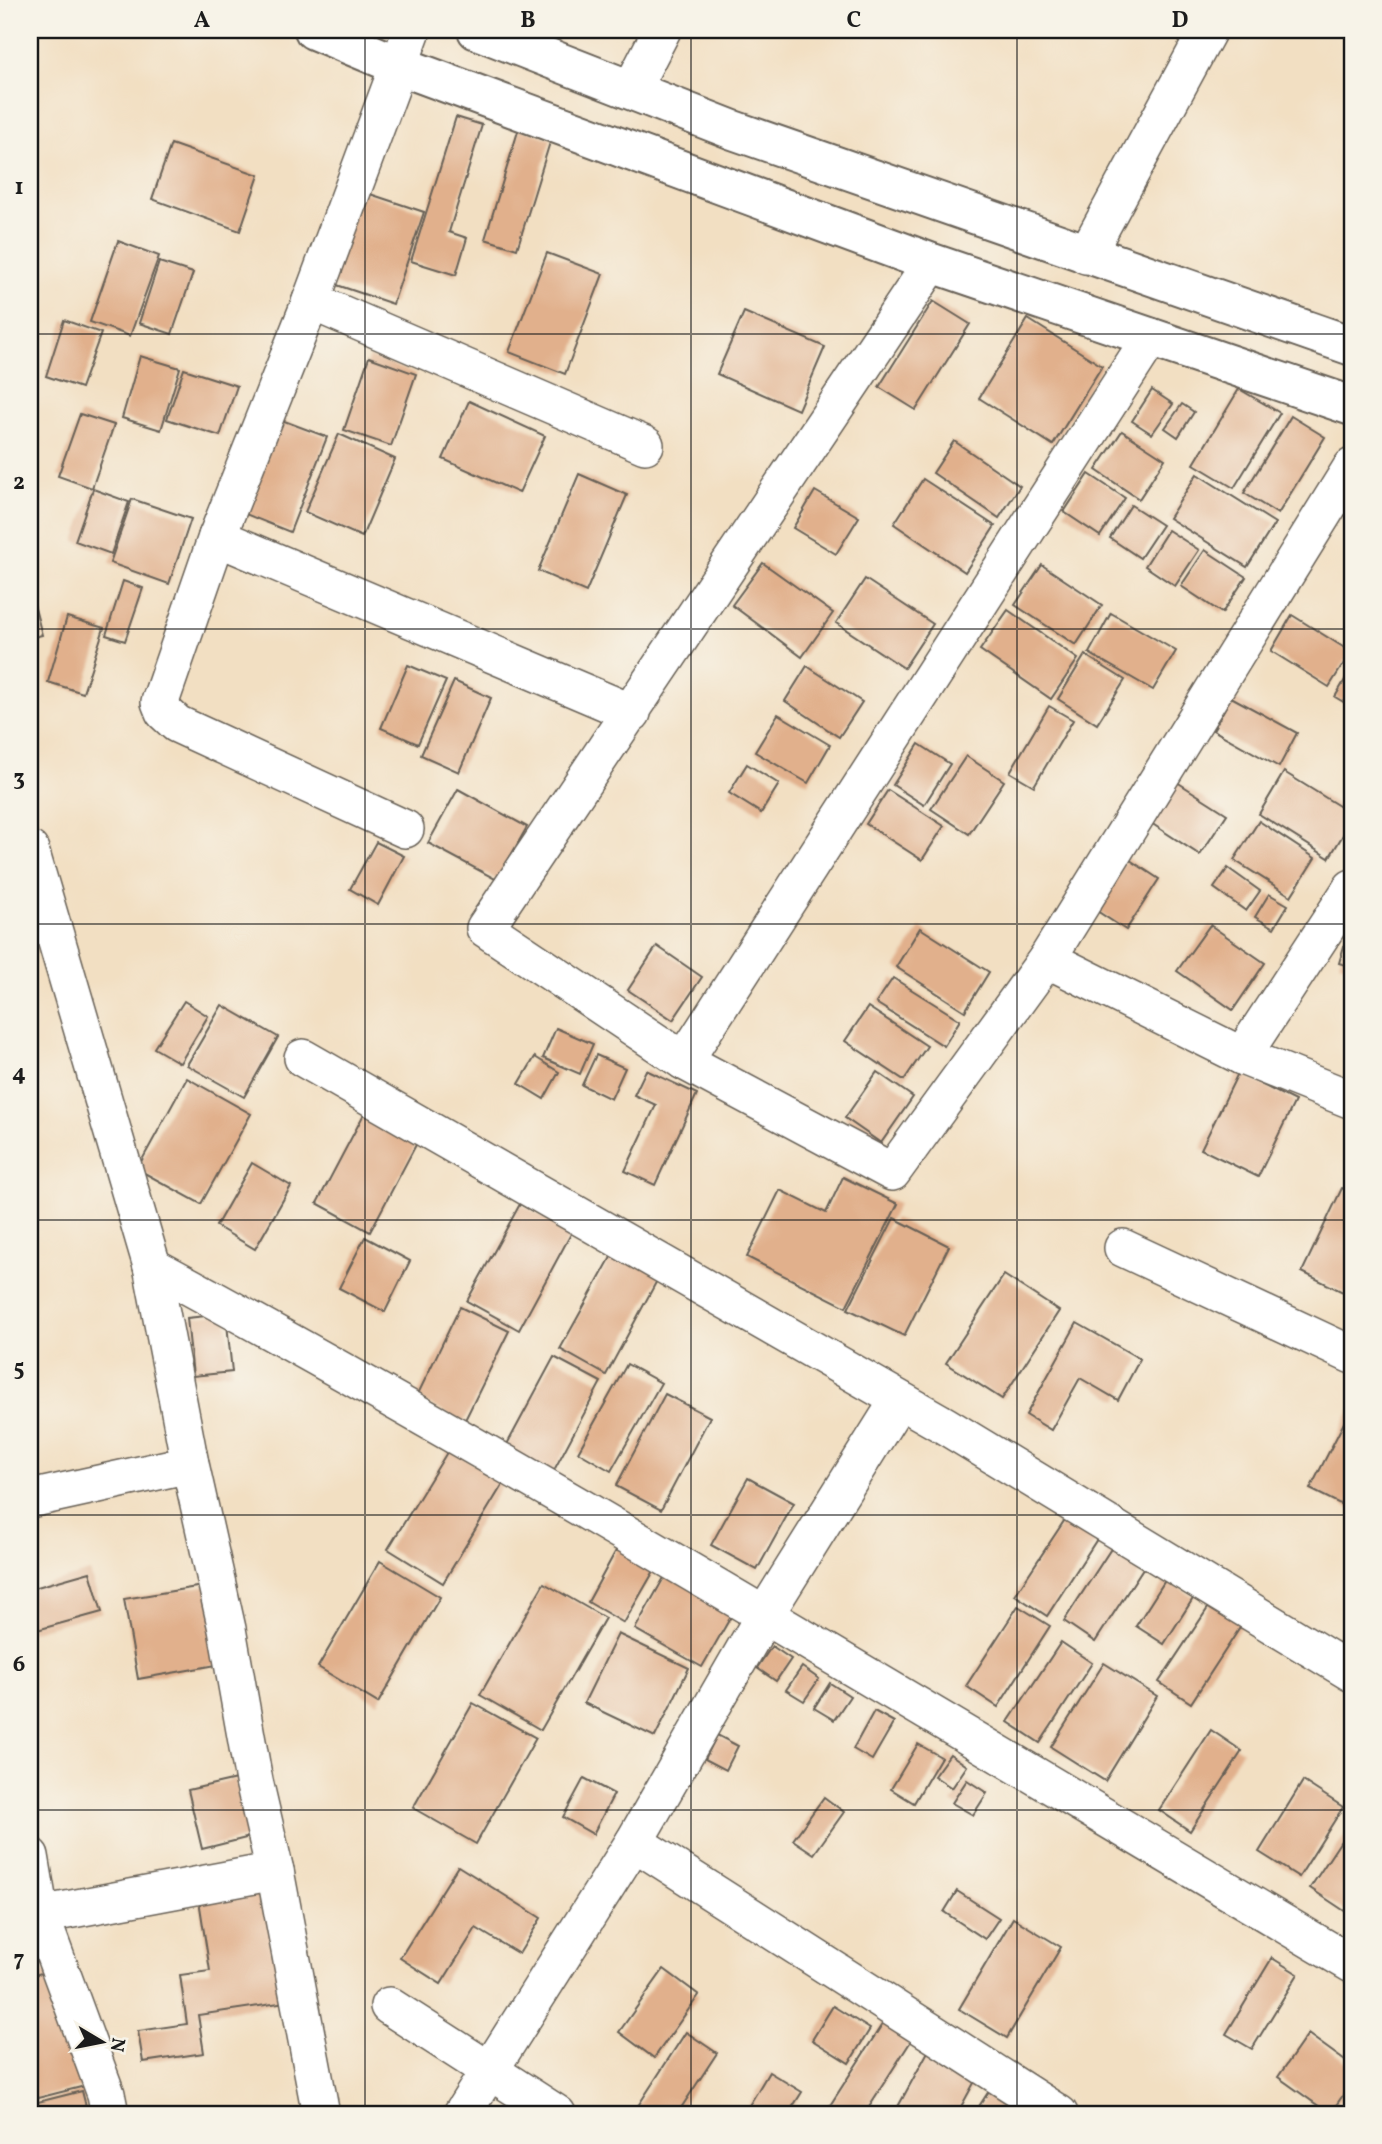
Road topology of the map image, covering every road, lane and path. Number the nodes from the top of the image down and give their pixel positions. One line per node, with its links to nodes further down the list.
1 (314, 30): 6 (main road)
2 (412, 30): 6 (street)
3 (477, 30): 7 (main road)
4 (662, 30): 7 (street)
5 (1208, 30): 8 (street)
6 (398, 65): 9 (main road); 10 (street)
7 (631, 90): 8 (main road)
8 (1086, 255): 12 (main road)
9 (932, 263): 11 (main road); 17 (street)
10 (311, 301): 14 (street); 16 (street)
11 (1151, 337): 13 (main road); 24 (street)
12 (1352, 346)
13 (1352, 406)
14 (645, 445)
15 (1352, 467): 21 (street)
16 (217, 537): 17 (street); 18 (street)
17 (632, 713): 24 (street)
18 (405, 829)
19 (30, 850): 27 (street)
20 (1352, 888): 22 (street)
21 (1047, 959): 22 (street); 24 (street)
22 (1242, 1056): 25 (street)
23 (303, 1058): 29 (street)
24 (684, 1061)
25 (1352, 1100)
26 (1123, 1248): 28 (street)
27 (152, 1266): 30 (street); 32 (street)
28 (1352, 1354)
29 (899, 1400): 32 (street); 33 (street)
30 (190, 1464): 31 (street); 36 (street)
31 (30, 1499)
32 (764, 1616): 34 (street); 38 (street)
33 (1352, 1673)
34 (634, 1842): 40 (street); 45 (street)
35 (30, 1856): 37 (street)
36 (275, 1871): 37 (street); 42 (street)
37 (40, 1915): 41 (street)
38 (1352, 1964)
39 (389, 2006): 40 (street)
40 (490, 2069): 43 (street); 44 (street)
41 (110, 2114)
42 (321, 2114)
43 (462, 2114)
44 (557, 2114)
45 (1059, 2114)

